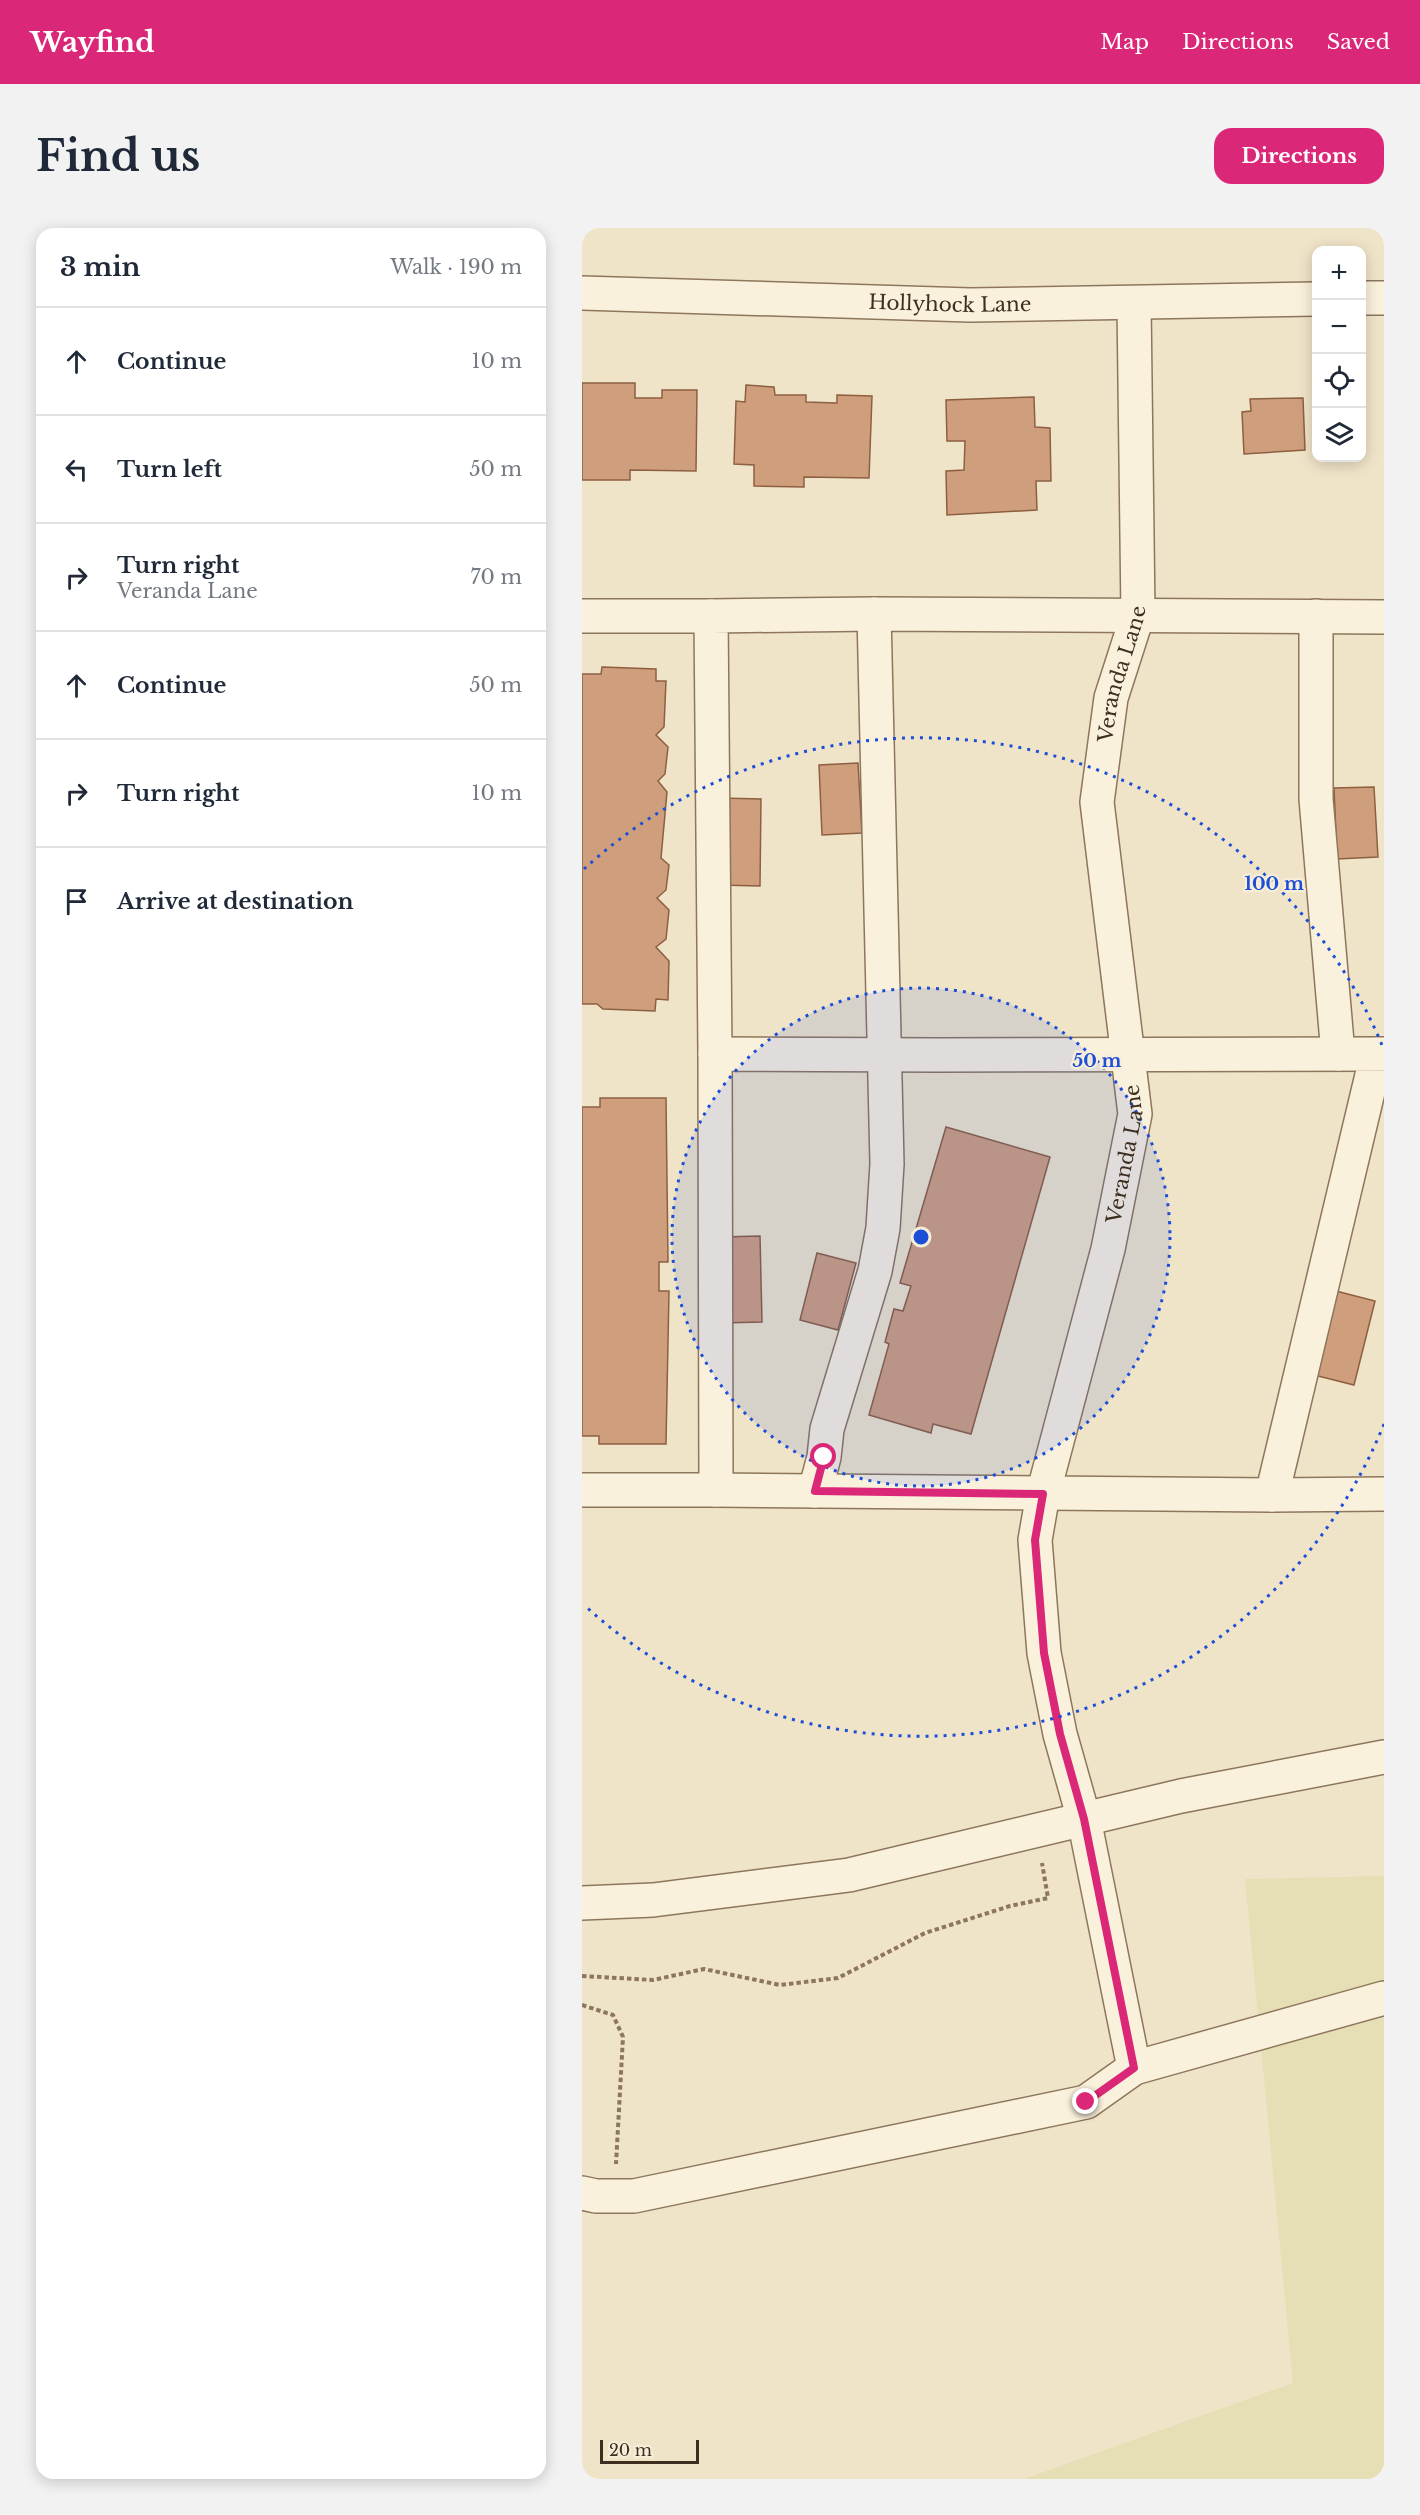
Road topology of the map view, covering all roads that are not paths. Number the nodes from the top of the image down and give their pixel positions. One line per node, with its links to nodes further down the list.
1 (582, 293): 5 (street, Hollyhock Lane)
2 (1366, 298): 3 (street)
3 (1384, 298)
4 (1312, 299): 5 (street, Hollyhock Lane)
5 (1134, 304): 7 (street, Veranda Lane)
6 (874, 614): 7 (street); 9 (street); 16 (street)
7 (1138, 614): 10 (street); 12 (street, Veranda Lane)
8 (582, 616): 9 (street)
9 (711, 616): 13 (street)
10 (1316, 616): 11 (street); 14 (street)
11 (1384, 616)
12 (1129, 1053): 14 (street); 16 (street); 20 (street, Veranda Lane)
13 (715, 1054): 16 (street); 18 (street)
14 (1338, 1054): 15 (street)
15 (1380, 1054): 22 (street)
16 (885, 1055): 19 (street)
17 (582, 1490): 18 (street)
18 (716, 1490): 19 (street)
19 (815, 1491): 20 (street)
20 (1043, 1494): 22 (street); 24 (street, Veranda Lane)
21 (1384, 1494): 22 (street)
22 (1272, 1495)
23 (1384, 1757): 24 (street)
24 (1084, 1819): 25 (street); 27 (street, Veranda Lane)
25 (582, 1903)
26 (1384, 1998): 27 (street)
27 (1134, 2068): 28 (street)
28 (582, 2193)

